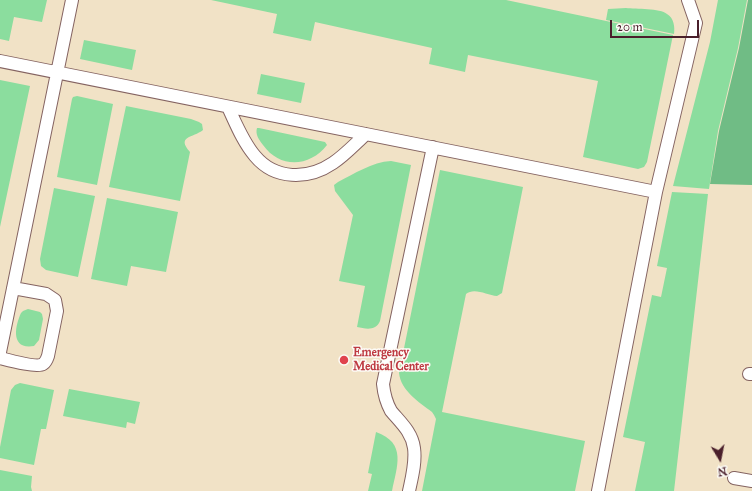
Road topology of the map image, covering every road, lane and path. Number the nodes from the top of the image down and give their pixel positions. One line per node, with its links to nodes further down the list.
1 (72, 0): 4 (lane)
2 (688, 0): 8 (lane)
3 (0, 62): 4 (lane)
4 (57, 73): 5 (lane); 9 (lane)
5 (228, 107): 6 (lane); 6 (lane)
6 (366, 134): 7 (lane)
7 (433, 147): 8 (lane); 14 (lane)
8 (656, 192): 15 (lane)
9 (13, 288): 10 (lane); 11 (lane)
10 (0, 352)
11 (0, 358)
12 (734, 478): 13 (lane)
13 (752, 481)
14 (409, 491)
15 (598, 491)

